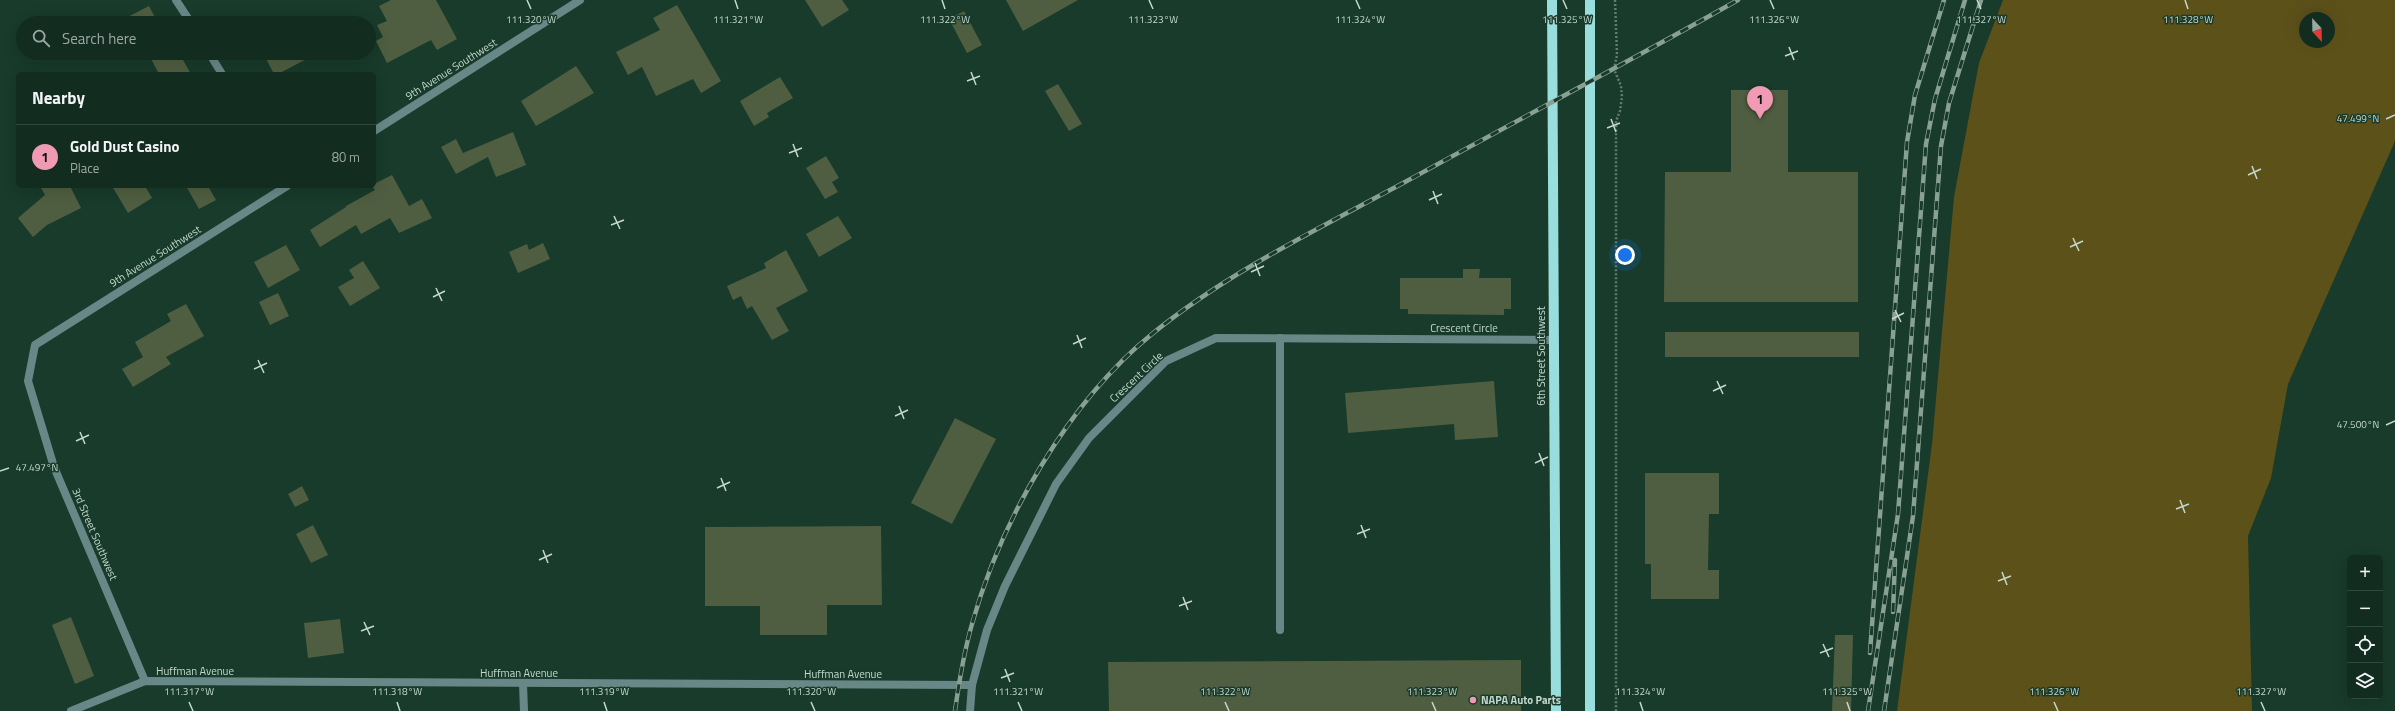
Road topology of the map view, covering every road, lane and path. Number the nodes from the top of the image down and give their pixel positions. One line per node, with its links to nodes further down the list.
1 (176, 0): 6 (street)
2 (580, 0): 9 (street, 9th Avenue Southwest)
3 (1552, 0): 12 (main road, 6th Street Southwest)
4 (1590, 0): 22 (main road)
5 (1615, 0): 23 (path)
6 (186, 16)
7 (213, 60): 8 (street)
8 (221, 72)
9 (376, 130)
10 (284, 188): 13 (street, 9th Avenue Southwest)
11 (1280, 338): 12 (street, Crescent Circle); 14 (street); 17 (street, Crescent Circle)
12 (1553, 340): 21 (main road, 6th Street Southwest)
13 (35, 345): 15 (street, 3rd Street Southwest)
14 (1280, 630)
15 (145, 681): 16 (street, Huffman Avenue); 18 (street, Huffman Avenue)
16 (523, 684): 17 (street, Huffman Avenue); 19 (street)
17 (972, 685): 20 (street, Crescent Circle)
18 (71, 711)
19 (524, 711)
20 (970, 711)
21 (1556, 711)
22 (1590, 711)
23 (1616, 711)

